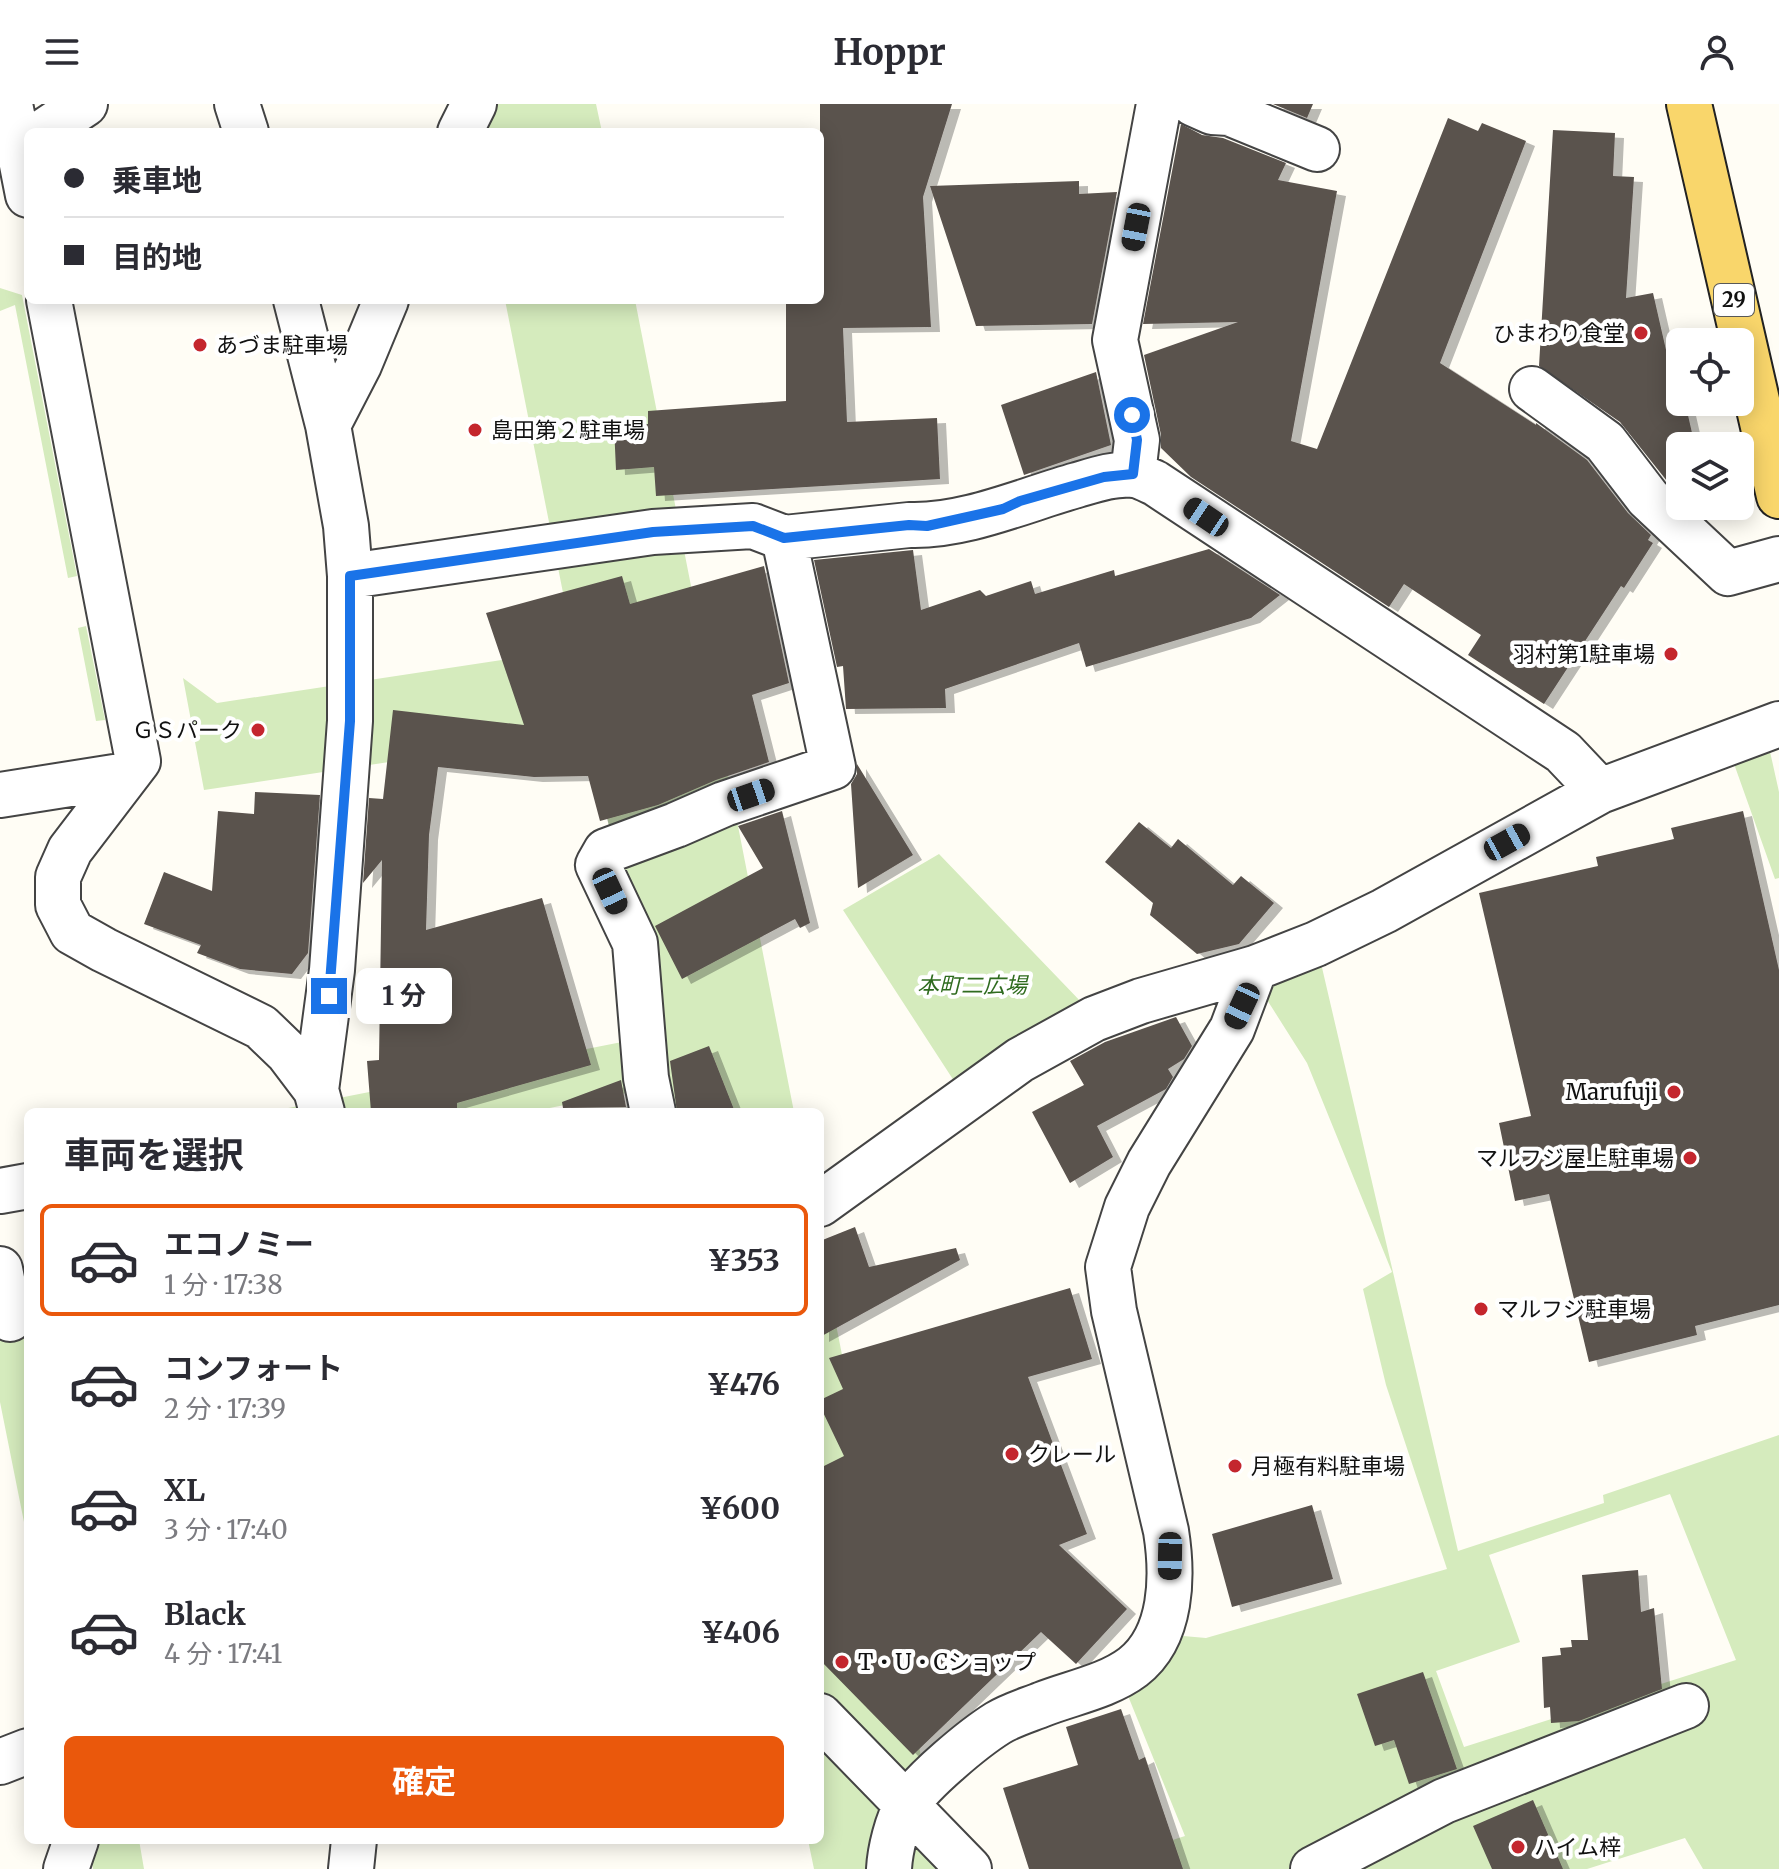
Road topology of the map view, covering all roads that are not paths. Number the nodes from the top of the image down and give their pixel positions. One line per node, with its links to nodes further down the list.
1 (10, 104): 11 (street)
2 (85, 104): 8 (street)
3 (237, 104): 9 (street)
4 (474, 104): 10 (street)
5 (1159, 104): 18 (street)
6 (1194, 104): 12 (street)
7 (1689, 104): 19 (main road, 29)
8 (49, 128)
9 (245, 128)
10 (462, 128)
11 (24, 130)
12 (1317, 149)
13 (50, 304): 24 (street)
14 (297, 304): 17 (street)
15 (384, 304): 17 (street)
16 (1532, 389): 21 (street)
17 (328, 425): 22 (street)
18 (1133, 474): 20 (street); 25 (street)
19 (1779, 496)
20 (784, 538): 22 (street); 29 (street)
21 (1779, 559)
22 (350, 576): 28 (street)
23 (1779, 724): 25 (street)
24 (127, 775): 26 (street); 28 (street)
25 (1600, 791): 27 (street)
26 (0, 795)
27 (1255, 968): 32 (street); 39 (street)
28 (319, 1101)
29 (652, 1108)
30 (24, 1187): 31 (street)
31 (0, 1191)
32 (824, 1201)
33 (0, 1269): 34 (street)
34 (10, 1319)
35 (1686, 1706): 46 (street)
36 (824, 1720): 39 (street)
37 (24, 1753): 38 (street)
38 (0, 1762)
39 (906, 1806): 44 (street); 45 (street)
40 (75, 1844): 42 (street)
41 (354, 1844): 43 (street)
42 (66, 1869)
43 (351, 1869)
44 (889, 1869)
45 (969, 1869)
46 (1313, 1869)

